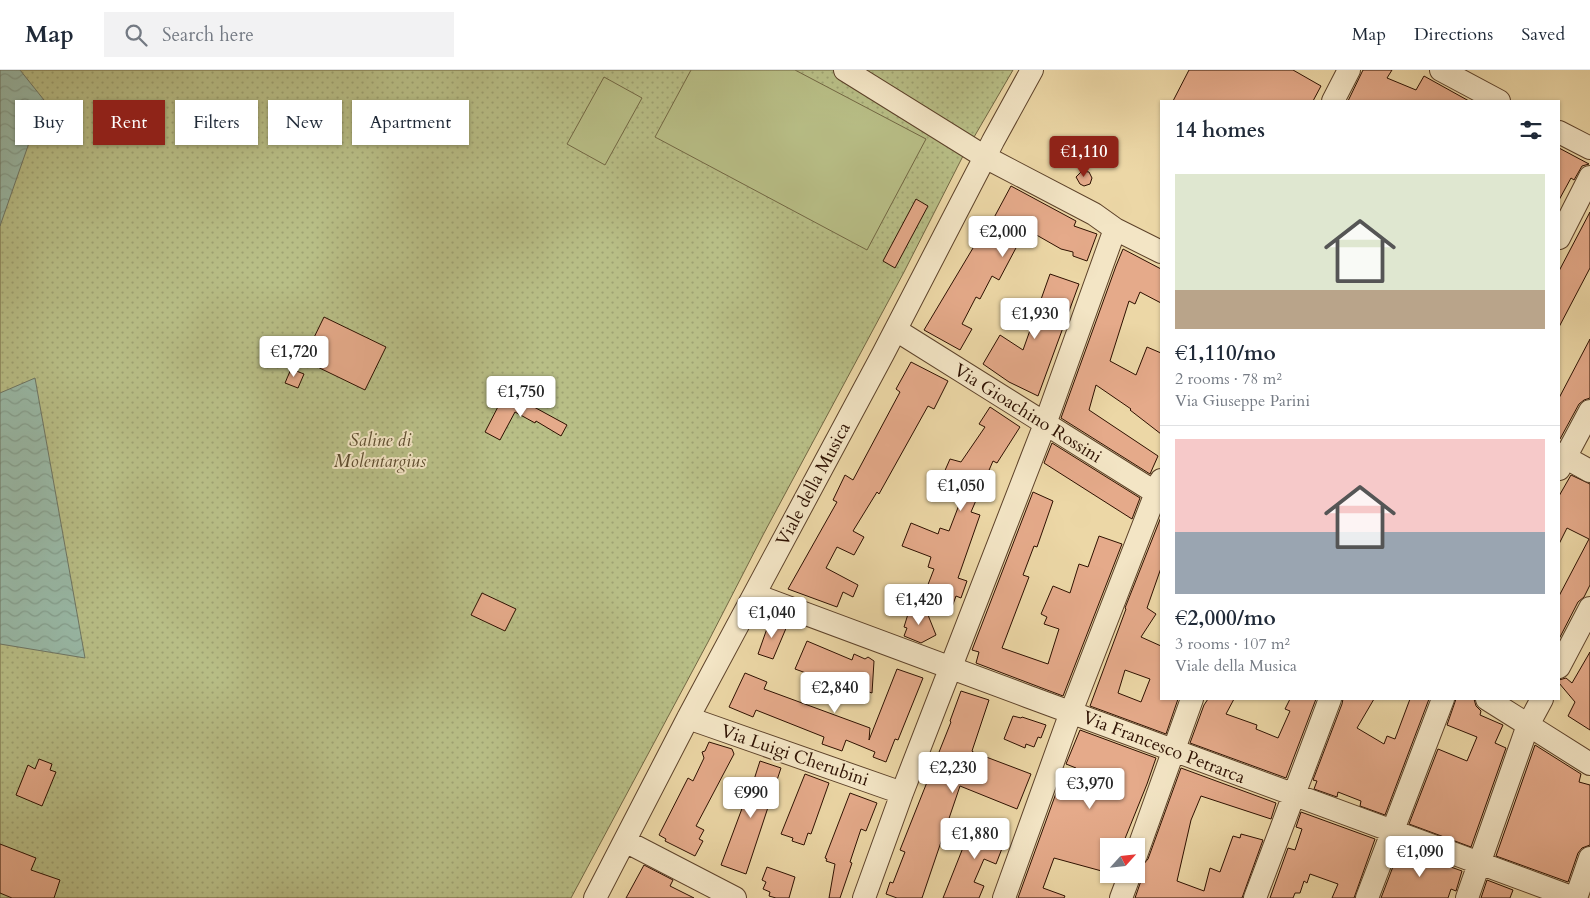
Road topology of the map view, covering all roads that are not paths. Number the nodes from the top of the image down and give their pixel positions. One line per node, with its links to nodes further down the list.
1 (845, 70): 9 (street)
2 (1032, 70): 9 (street, Viale della Musica)
3 (1349, 70): 5 (street)
4 (1440, 70): 6 (street)
5 (1334, 100)
6 (1492, 100)
7 (1560, 133): 8 (street)
8 (1590, 148)
9 (985, 157): 11 (street); 14 (street, Viale della Musica)
10 (1590, 177): 12 (street)
11 (1115, 229): 13 (street); 16 (street)
12 (1560, 236)
13 (1160, 252)
14 (896, 330): 16 (street, Via Gioachino Rossini); 20 (street, Viale della Musica)
15 (1590, 411): 17 (street)
16 (1045, 424): 19 (street, Via Gioachino Rossini); 23 (street)
17 (1561, 460): 18 (street)
18 (1590, 471)
19 (1160, 490): 29 (street)
20 (755, 595): 23 (street, Via Francesco Petrarca); 30 (street, Viale della Musica)
21 (1590, 608): 22 (street)
22 (1560, 665)
23 (951, 668): 29 (street, Via Francesco Petrarca); 34 (street)
24 (1192, 700): 32 (street)
25 (1330, 700): 35 (street)
26 (1443, 700): 36 (street)
27 (1489, 700): 31 (street)
28 (1541, 700): 31 (street)
29 (1072, 712): 32 (street, Via Francesco Petrarca); 45 (street)
30 (688, 718): 34 (street, Via Luigi Cherubini); 38 (street, Viale della Musica)
31 (1528, 725): 33 (street); 40 (street)
32 (1173, 751): 35 (street, Via Francesco Petrarca); 37 (street)
33 (1590, 764)
34 (902, 793): 44 (street)
35 (1294, 795): 36 (street, Via Francesco Petrarca); 47 (street)
36 (1392, 832): 40 (street, Via Francesco Petrarca); 48 (street)
37 (1142, 838)
38 (625, 841): 42 (street, Viale della Musica); 43 (street)
39 (1590, 858): 50 (street)
40 (1480, 864): 49 (street); 50 (street, Via Francesco Petrarca)
41 (1127, 883): 46 (street)
42 (595, 898)
43 (735, 898)
44 (864, 898)
45 (1004, 898)
46 (1121, 898)
47 (1255, 898)
48 (1367, 898)
49 (1467, 898)
50 (1575, 898)

